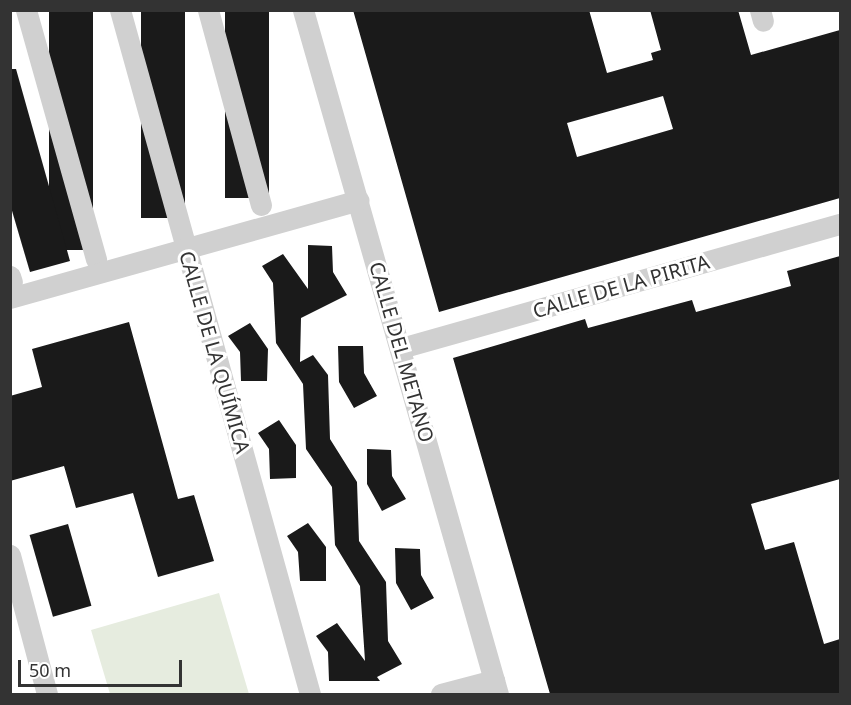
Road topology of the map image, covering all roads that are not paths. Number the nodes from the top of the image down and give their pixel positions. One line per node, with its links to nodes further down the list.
1 (26, 10): 9 (street)
2 (120, 10): 8 (street, CALLE DE LA QUÍMICA)
3 (208, 10): 6 (street)
4 (303, 10): 5 (street, CALLE DEL METANO)
5 (358, 200): 8 (street); 11 (street, CALLE DEL METANO)
6 (261, 205)
7 (840, 224): 11 (street, CALLE DE LA PIRITA)
8 (186, 249): 10 (street); 15 (street, CALLE DE LA QUÍMICA)
9 (96, 259)
10 (11, 286)
11 (401, 348): 13 (street, CALLE DEL METANO)
12 (10, 555): 14 (street)
13 (496, 687): 16 (street)
14 (47, 694)
15 (310, 694)
16 (441, 694)

